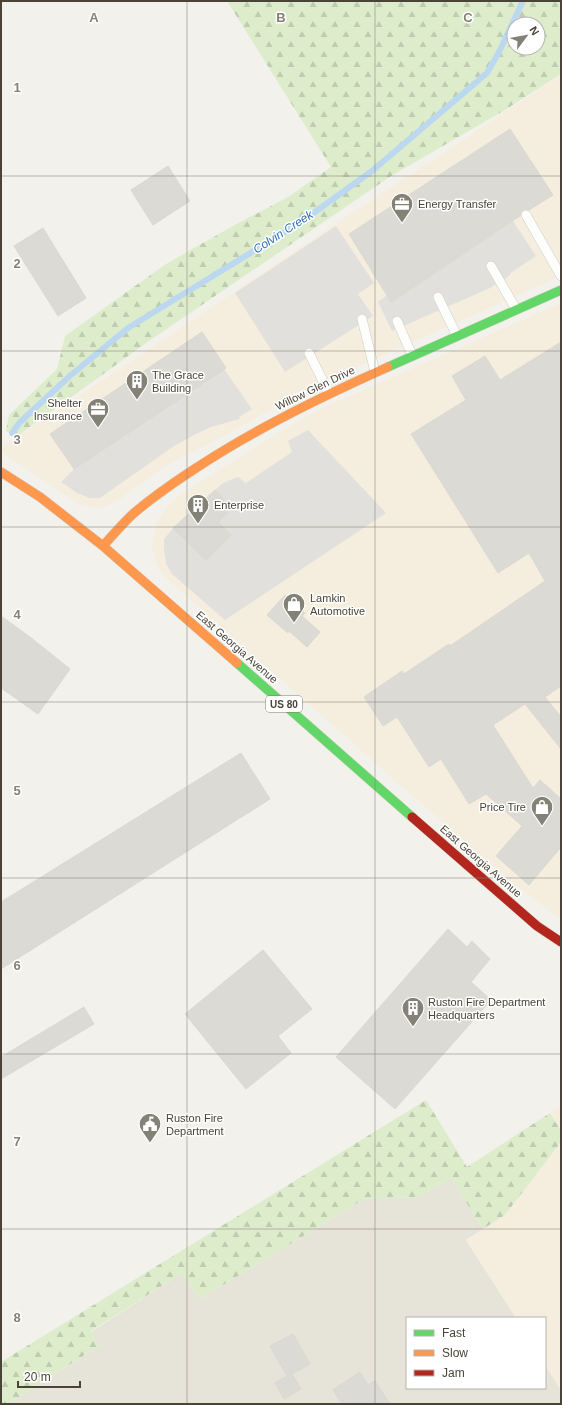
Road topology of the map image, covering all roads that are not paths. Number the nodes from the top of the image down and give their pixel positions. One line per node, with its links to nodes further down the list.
1 (526, 215): 3 (lane)
2 (491, 266): 6 (lane)
3 (561, 276)
4 (561, 290): 6 (main road, Willow Glen Drive)
5 (438, 297): 9 (lane)
6 (516, 310): 9 (main road, Willow Glen Drive)
7 (362, 319): 12 (lane)
8 (397, 321): 11 (lane)
9 (457, 336): 11 (main road, Willow Glen Drive)
10 (309, 353): 13 (lane)
11 (412, 355): 12 (main road, Willow Glen Drive)
12 (375, 372): 13 (main road, Willow Glen Drive)
13 (329, 393): 15 (main road, Willow Glen Drive)
14 (1, 472): 15 (main road, East Georgia Avenue / US 80)
15 (103, 546): 16 (main road, East Georgia Avenue / US 80)
16 (561, 942)

